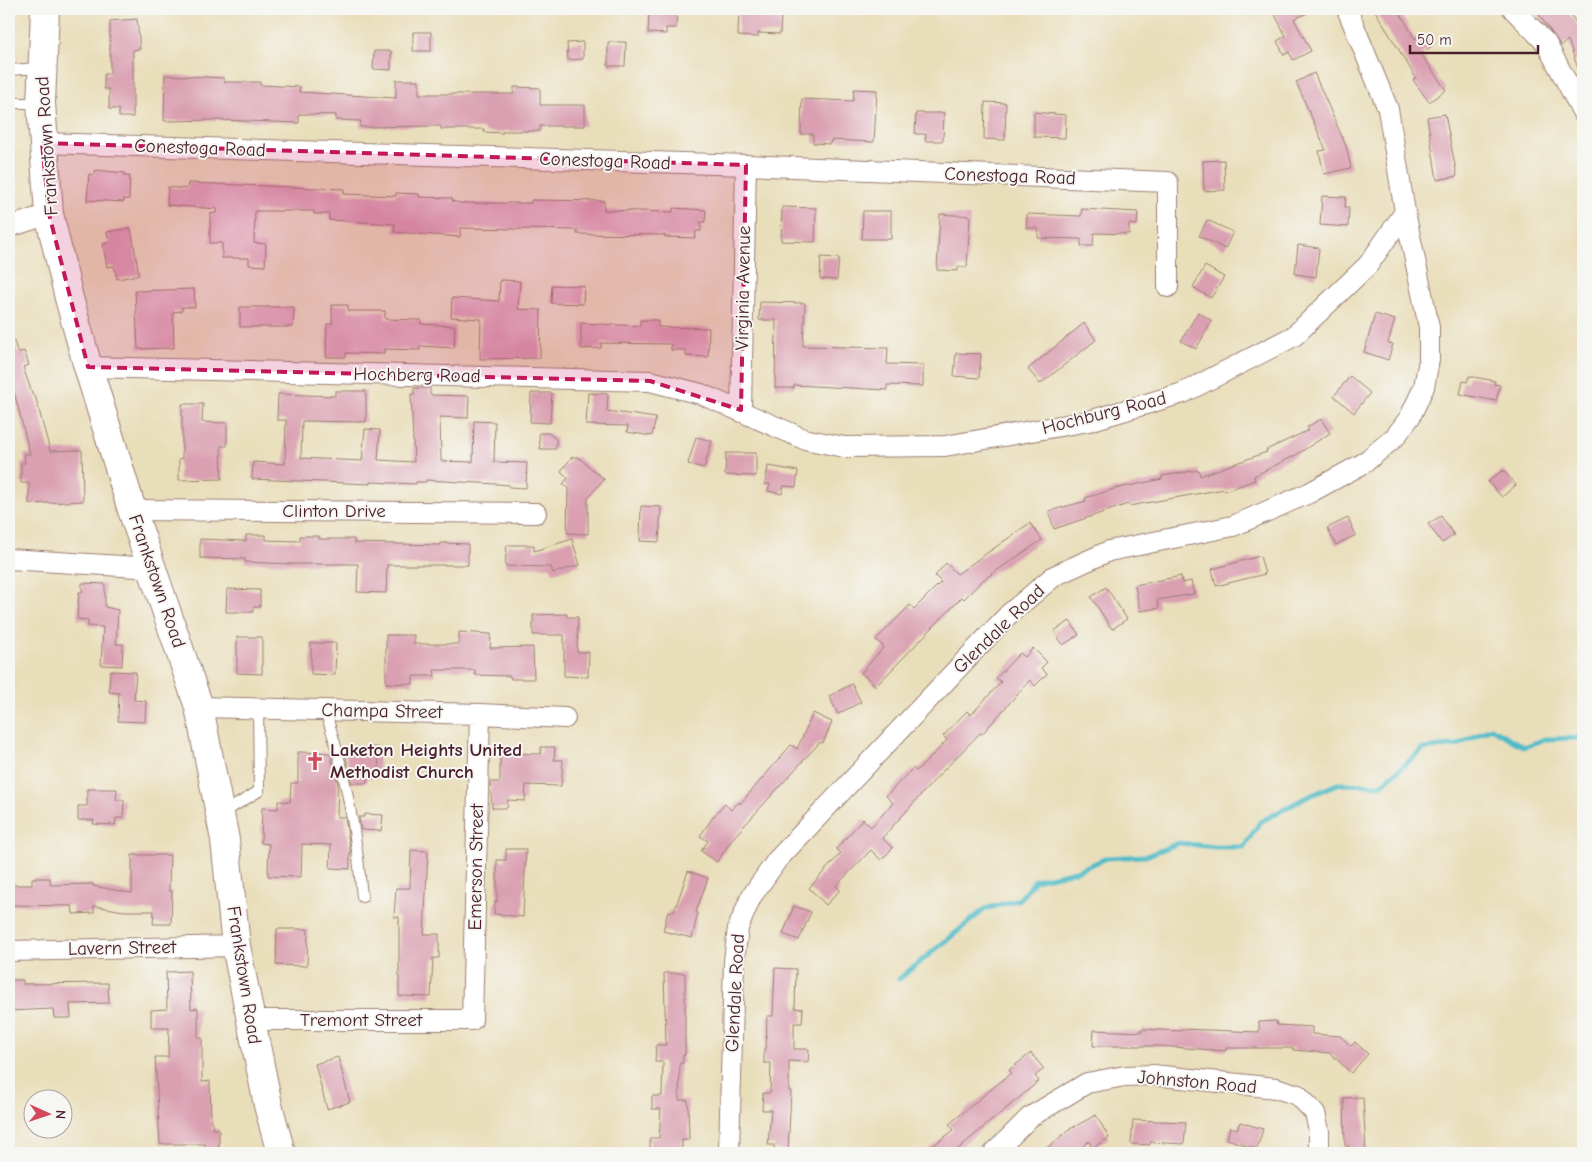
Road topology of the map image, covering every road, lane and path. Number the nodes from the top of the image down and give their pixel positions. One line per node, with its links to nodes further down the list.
1 (45, 9): 4 (main road, Frankstown Road)
2 (1347, 9): 11 (street)
3 (1513, 9): 8 (street)
4 (41, 68): 5 (lane); 7 (main road, Frankstown Road)
5 (9, 70)
6 (9, 103): 7 (lane)
7 (40, 103): 9 (main road, Frankstown Road)
8 (1583, 113)
9 (42, 143): 10 (street, Conestoga Road); 12 (main road, Frankstown Road)
10 (746, 165): 14 (street, Conestoga Road); 16 (street, Virginia Avenue)
11 (1405, 212): 16 (street, Hochburg Road); 33 (street, Glendale Road)
12 (50, 214): 13 (street); 15 (main road, Frankstown Road)
13 (9, 226)
14 (1168, 287)
15 (88, 367): 16 (street, Hochberg Road); 17 (main road, Frankstown Road)
16 (741, 410)
17 (132, 510): 18 (street, Clinton Drive); 20 (main road, Frankstown Road)
18 (536, 512)
19 (9, 560): 20 (street)
20 (153, 568): 21 (main road, Frankstown Road)
21 (199, 707): 22 (street, Champa Street); 26 (main road, Frankstown Road)
22 (258, 708): 23 (street, Champa Street); 26 (lane)
23 (325, 710): 24 (street, Champa Street); 27 (lane)
24 (480, 714): 25 (street, Champa Street); 31 (street, Emerson Street)
25 (565, 718)
26 (221, 814): 28 (main road, Frankstown Road)
27 (362, 896)
28 (236, 946): 29 (street, Lavern Street); 30 (main road, Frankstown Road)
29 (9, 950)
30 (250, 1020): 31 (street, Tremont Street); 32 (main road, Frankstown Road)
31 (472, 1020)
32 (282, 1153)
33 (729, 1153)
34 (994, 1153): 35 (street, Johnston Road)
35 (1319, 1153)

